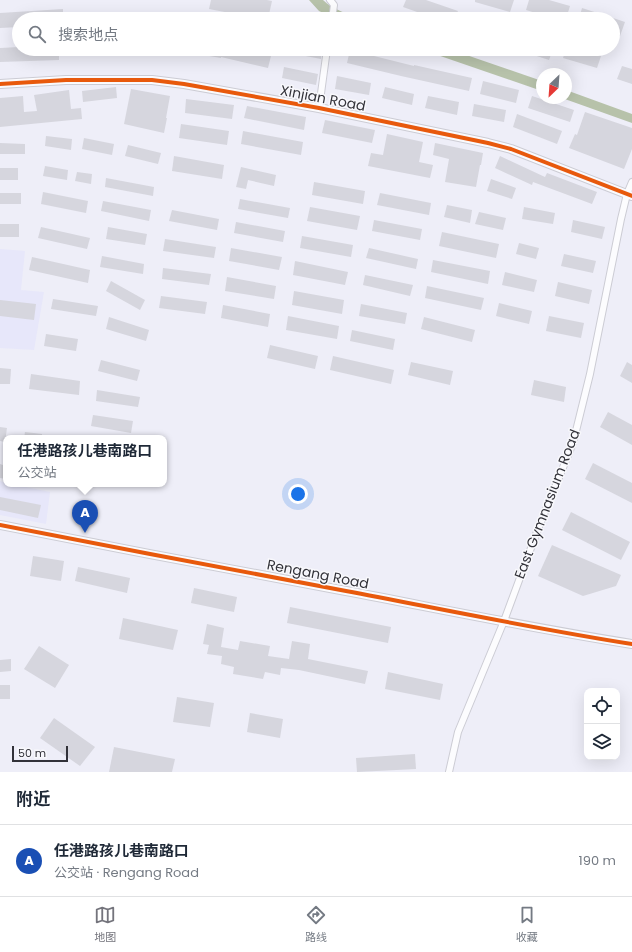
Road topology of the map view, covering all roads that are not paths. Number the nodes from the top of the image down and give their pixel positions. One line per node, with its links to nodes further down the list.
1 (326, 56): 3 (street)
2 (0, 84): 3 (street, Xinjian Road)
3 (319, 108): 5 (street, Xinjian Road)
4 (632, 182): 5 (street, East Gymnasium Road)
5 (630, 195): 7 (street, East Gymnasium Road)
6 (0, 525): 7 (street, Rengang Road)
7 (504, 621): 8 (street, Rengang Road); 9 (street, East Gymnasium Road)
8 (632, 644)
9 (449, 772)

